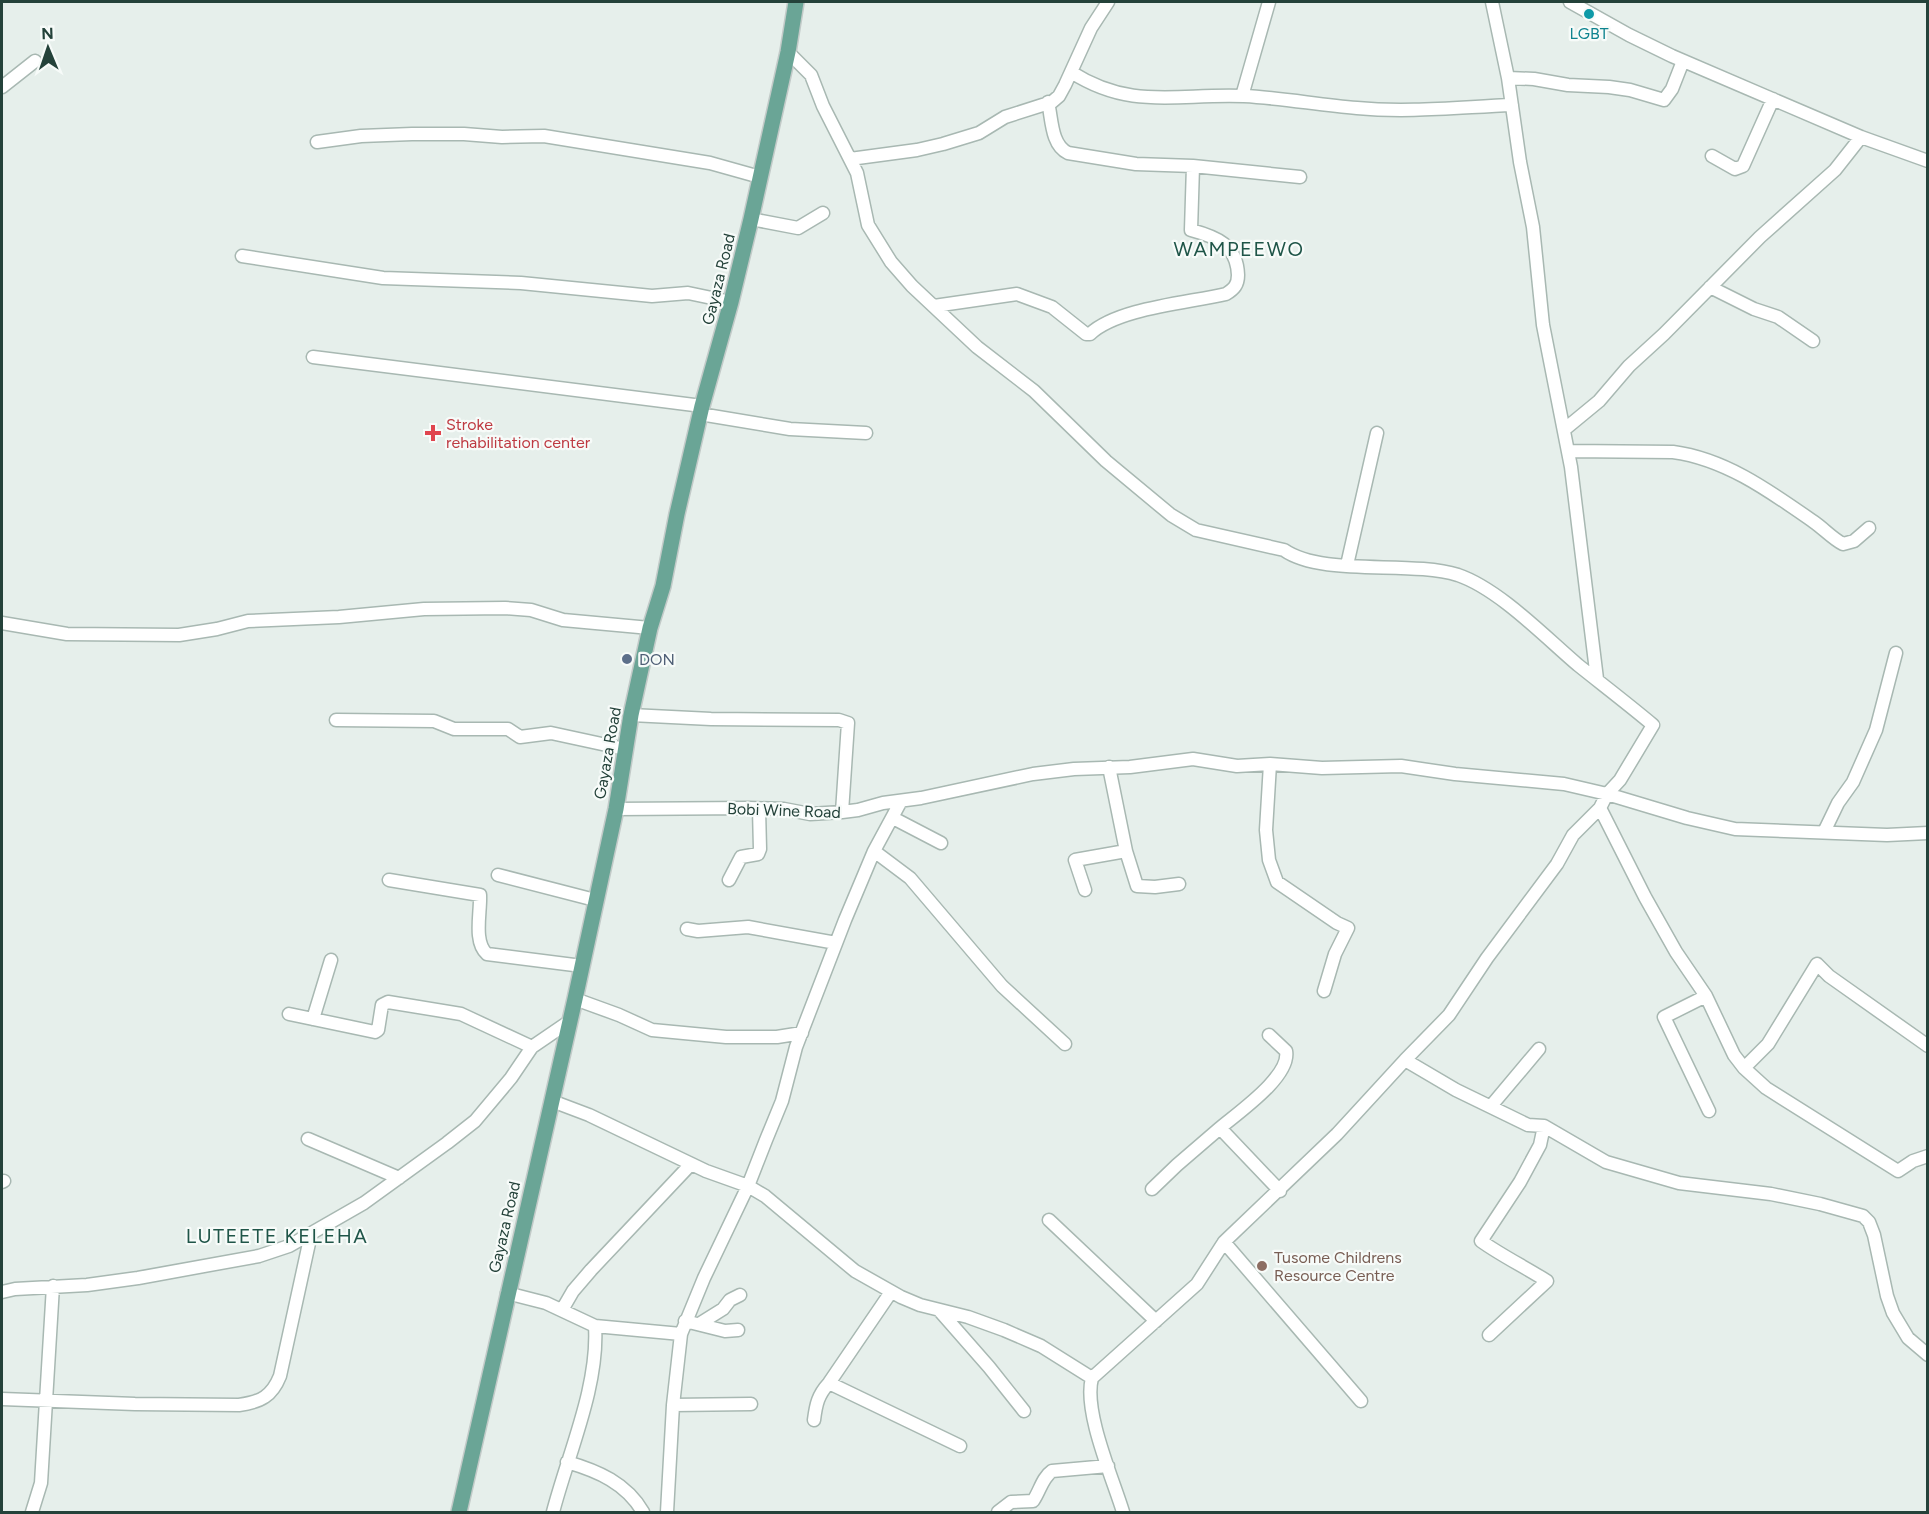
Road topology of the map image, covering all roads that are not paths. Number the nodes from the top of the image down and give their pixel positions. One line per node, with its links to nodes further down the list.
1 (796, 2): 6 (main road, Gayaza Road)
2 (1108, 2): 9 (street)
3 (1269, 2): 12 (street)
4 (1492, 2): 10 (street)
5 (1570, 2): 8 (street)
6 (788, 52): 19 (street); 22 (main road, Gayaza Road)
7 (35, 61): 11 (street)
8 (1683, 61): 10 (street); 13 (street)
9 (1071, 72): 12 (street); 14 (street)
10 (1508, 78): 15 (street)
11 (2, 87)
12 (1242, 96): 15 (street)
13 (1773, 99): 16 (street); 18 (street)
14 (1048, 102): 19 (street); 21 (street)
15 (1512, 105): 33 (street)
16 (1861, 137): 20 (street); 27 (street)
17 (317, 142): 22 (street)
18 (1712, 156)
19 (850, 159): 29 (street)
20 (1928, 161)
21 (1193, 166): 23 (street); 29 (street)
22 (760, 177): 25 (main road, Gayaza Road)
23 (1300, 177)
24 (823, 213): 25 (street)
25 (751, 219): 28 (main road, Gayaza Road)
26 (242, 256): 28 (street)
27 (1710, 286): 30 (street); 33 (street)
28 (731, 302): 32 (main road, Gayaza Road)
29 (934, 306): 38 (street)
30 (1813, 341)
31 (313, 357): 32 (street)
32 (701, 410): 34 (street); 40 (main road, Gayaza Road)
33 (1565, 429): 36 (street)
34 (866, 433)
35 (1377, 433): 38 (street)
36 (1569, 451): 37 (street); 42 (street)
37 (1869, 528)
38 (1347, 565): 42 (street)
39 (2, 623): 40 (street)
40 (650, 628): 43 (main road, Gayaza Road)
41 (1896, 653): 55 (street)
42 (1597, 679): 48 (street)
43 (632, 715): 45 (main road, Gayaza Road); 53 (street)
44 (336, 720): 45 (street)
45 (625, 749): 51 (main road, Gayaza Road)
46 (1270, 764): 47 (street, Bobi Wine Road); 48 (street, Bobi Wine Road); 70 (street)
47 (1109, 767): 49 (street, Bobi Wine Road); 59 (street)
48 (1607, 794): 50 (street); 55 (street, Bobi Wine Road)
49 (901, 801): 53 (street, Bobi Wine Road); 54 (street)
50 (1600, 808): 71 (street); 82 (street)
51 (616, 809): 52 (street, Bobi Wine Road); 65 (main road, Gayaza Road)
52 (759, 809): 53 (street, Bobi Wine Road); 62 (street)
53 (842, 812)
54 (893, 818): 57 (street); 58 (street)
55 (1824, 832): 56 (street, Bobi Wine Road)
56 (1928, 833)
57 (941, 843)
58 (874, 851): 67 (street); 78 (street)
59 (1126, 851): 63 (street); 64 (street)
60 (498, 875): 65 (street)
61 (389, 880): 69 (street)
62 (729, 880)
63 (1179, 884)
64 (1085, 890)
65 (595, 900): 69 (main road, Gayaza Road)
66 (687, 929): 67 (street)
67 (836, 943): 76 (street)
68 (331, 960): 74 (street)
69 (582, 966): 72 (main road, Gayaza Road)
70 (1324, 990)
71 (1706, 996): 83 (street); 86 (street)
72 (575, 999): 75 (main road, Gayaza Road); 76 (street)
73 (289, 1014): 74 (street)
74 (313, 1019): 80 (street)
75 (570, 1021): 80 (street); 84 (main road, Gayaza Road)
76 (802, 1034): 93 (street)
77 (1269, 1035): 88 (street)
78 (1065, 1044)
79 (1928, 1046): 83 (street)
80 (532, 1047): 92 (street)
81 (1539, 1049): 85 (street)
82 (1405, 1060): 85 (street); 95 (street)
83 (1744, 1068): 90 (street)
84 (552, 1101): 91 (street); 102 (main road, Gayaza Road)
85 (1491, 1106): 87 (street)
86 (1709, 1110)
87 (1544, 1126): 112 (street); 113 (street)
88 (1220, 1128): 94 (street); 95 (street)
89 (309, 1139): 92 (street)
90 (1928, 1156)
91 (691, 1164): 93 (street); 105 (street)
92 (399, 1178): 97 (street)
93 (748, 1186): 101 (street); 106 (street)
94 (1152, 1189)
95 (1280, 1191): 98 (street)
96 (1049, 1220): 107 (street)
97 (311, 1234): 99 (street); 117 (street)
98 (1224, 1242): 107 (street); 118 (street)
99 (53, 1286): 100 (street); 117 (street)
100 (2, 1292)
101 (891, 1292): 104 (street); 115 (street)
102 (507, 1293): 105 (street); 127 (main road, Gayaza Road)
103 (740, 1295): 108 (street)
104 (938, 1309): 114 (street); 121 (street)
105 (562, 1310): 109 (street)
106 (686, 1321): 108 (street); 111 (street)
107 (1156, 1321): 114 (street)
108 (699, 1324): 110 (street)
109 (595, 1326): 111 (street); 124 (street)
110 (738, 1330)
111 (681, 1334): 120 (street)
112 (1489, 1335)
113 (1928, 1355)
114 (1092, 1378): 125 (street)
115 (829, 1383): 122 (street); 123 (street)
116 (2, 1399): 117 (street)
117 (46, 1400): 126 (street)
118 (1361, 1401)
119 (751, 1404): 120 (street)
120 (673, 1405): 130 (street)
121 (1024, 1411)
122 (814, 1420)
123 (960, 1446)
124 (567, 1462): 128 (street); 129 (street)
125 (1108, 1466): 131 (street); 132 (street)
126 (32, 1512)
127 (459, 1512)
128 (553, 1512)
129 (643, 1512)
130 (667, 1512)
131 (998, 1512)
132 (1123, 1512)

